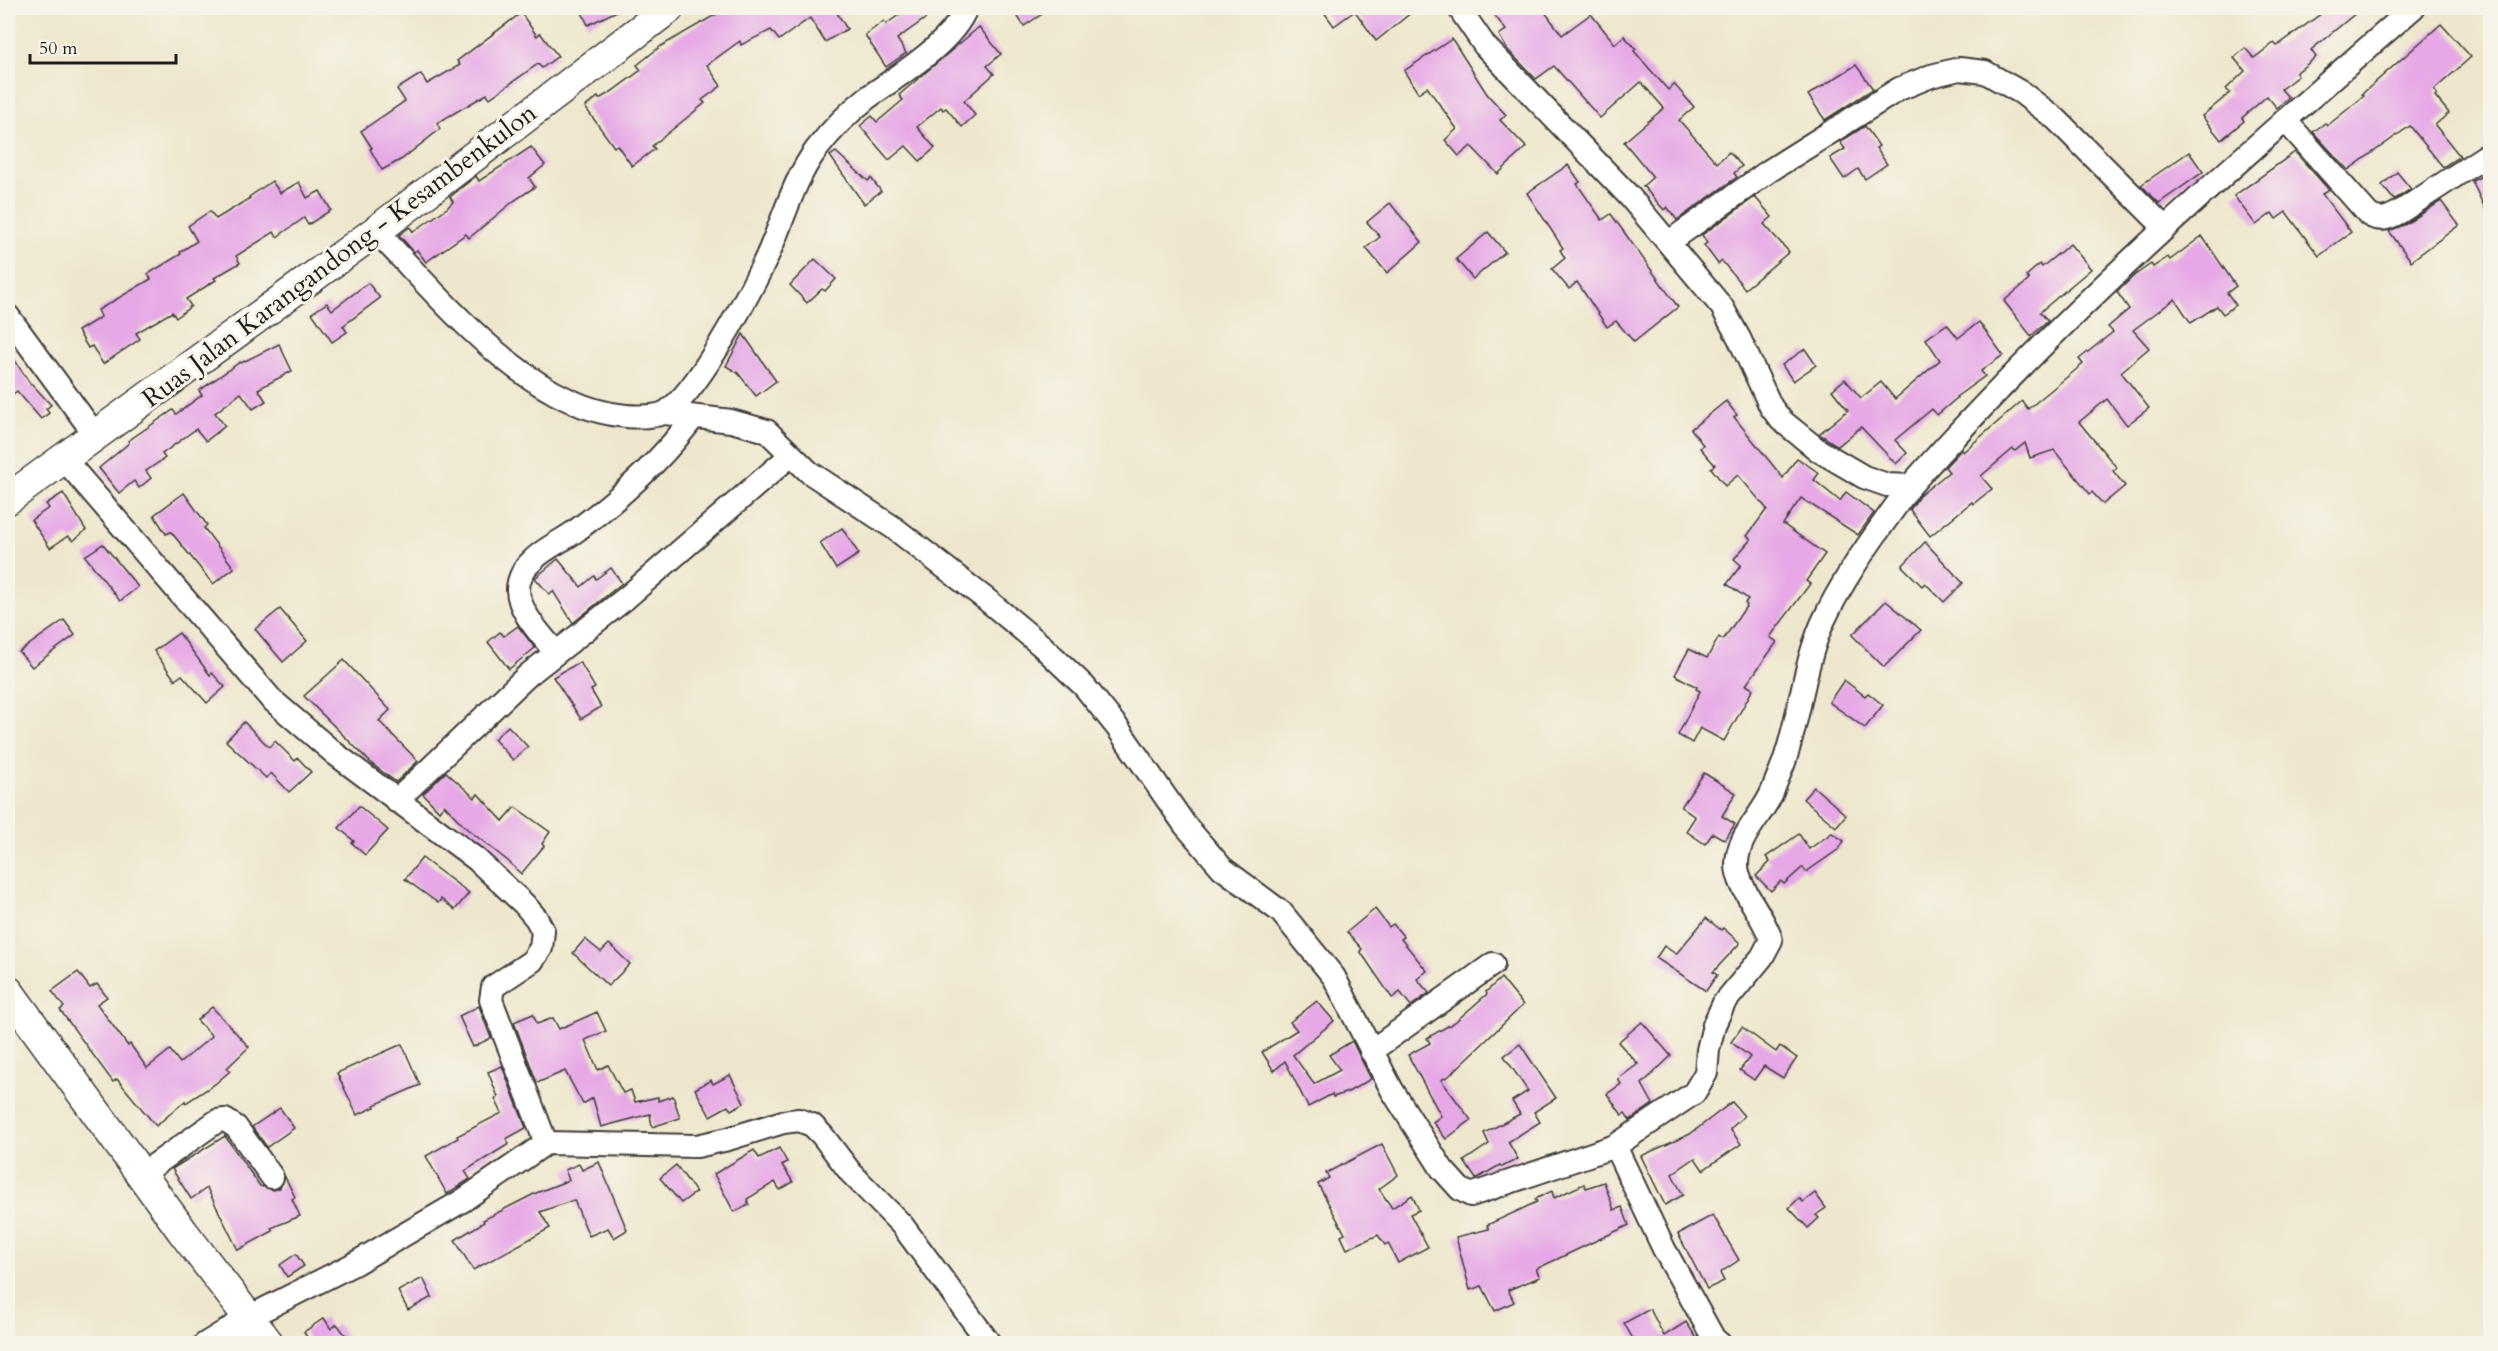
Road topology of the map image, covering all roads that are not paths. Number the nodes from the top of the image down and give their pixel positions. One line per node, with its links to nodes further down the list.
1 (669, 8): 8 (main road, Ruas Jalan Karangandong - Kesambenkulon)
2 (966, 8): 11 (street)
3 (1459, 8): 9 (street)
4 (2413, 8): 5 (street)
5 (2285, 120): 6 (street); 7 (street)
6 (2490, 153)
7 (2165, 228): 9 (street); 16 (street)
8 (376, 231): 11 (street); 13 (main road, Ruas Jalan Karangandong - Kesambenkulon)
9 (1669, 242): 16 (street)
10 (8, 316): 13 (street)
11 (665, 413): 12 (street)
12 (693, 418): 14 (street); 18 (street)
13 (96, 436): 15 (main road, Ruas Jalan Karangandong - Kesambenkulon)
14 (791, 455): 18 (street); 22 (street)
15 (64, 459): 17 (main road, Ruas Jalan Karangandong - Kesambenkulon); 19 (street)
16 (1910, 486): 24 (street)
17 (8, 499)
18 (555, 652): 19 (street)
19 (396, 801): 23 (street)
20 (1493, 964): 22 (street)
21 (8, 991): 25 (main road)
22 (1371, 1051): 24 (street)
23 (546, 1143): 27 (street); 30 (street)
24 (1615, 1146): 31 (street)
25 (142, 1174): 26 (street); 27 (main road)
26 (272, 1177)
27 (249, 1317): 28 (street); 29 (main road)
28 (206, 1344)
29 (269, 1344)
30 (990, 1344)
31 (1720, 1344)

